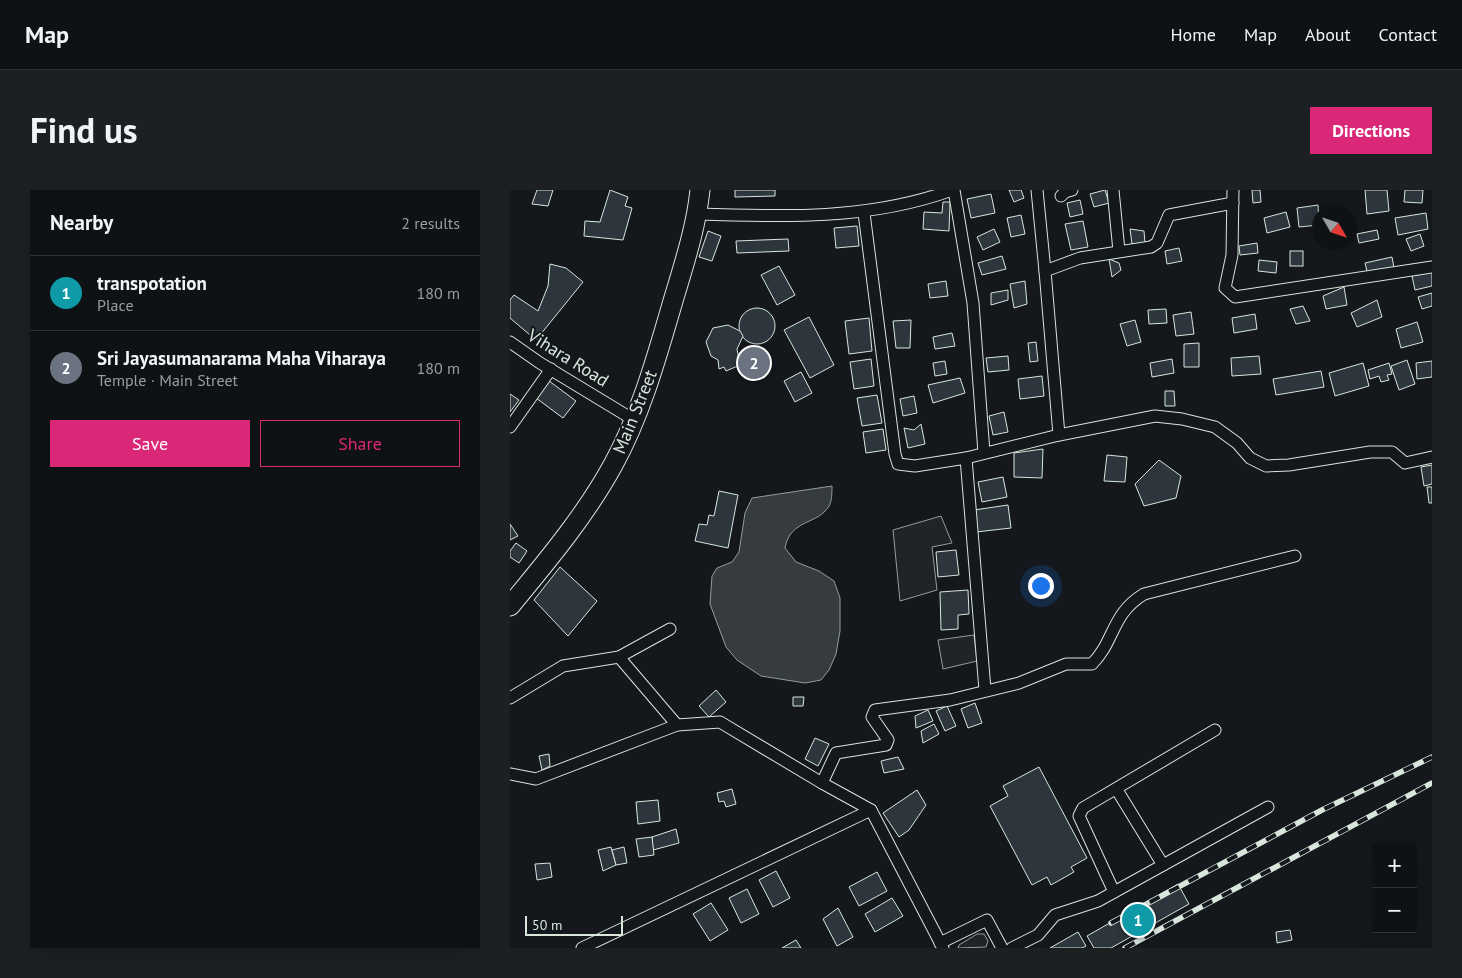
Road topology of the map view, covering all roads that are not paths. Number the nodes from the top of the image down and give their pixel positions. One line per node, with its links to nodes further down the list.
1 (700, 190): 10 (main road, Main Street)
2 (953, 190): 9 (street); 19 (street)
3 (1037, 190): 13 (street)
4 (1072, 190): 7 (street)
5 (1113, 190): 11 (street)
6 (1233, 190): 8 (street)
7 (1061, 196)
8 (1234, 203): 11 (street); 12 (street)
9 (864, 213): 10 (street); 21 (street)
10 (697, 214): 16 (main road, Main Street)
11 (1119, 251): 13 (street)
12 (1432, 267)
13 (1045, 271): 18 (street)
14 (510, 342): 15 (street, Vihara Road)
15 (551, 369): 16 (street, Vihara Road); 17 (street)
16 (634, 420): 23 (main road, Main Street)
17 (510, 427)
18 (1059, 435): 19 (street); 20 (street)
19 (984, 453): 21 (street)
20 (1432, 457)
21 (966, 458): 26 (street)
22 (1295, 556): 26 (street)
23 (510, 606)
24 (670, 629): 25 (street)
25 (619, 658): 27 (street); 28 (street)
26 (985, 690): 31 (street)
27 (510, 698)
28 (677, 725): 30 (street); 31 (street)
29 (1215, 730): 32 (street)
30 (510, 774)
31 (822, 783): 34 (street)
32 (1117, 790): 35 (street); 36 (street)
33 (1268, 807): 35 (street)
34 (871, 810): 37 (street); 38 (street)
35 (1163, 865): 36 (street)
36 (1114, 892): 40 (street)
37 (942, 946): 39 (street)
38 (582, 948)
39 (1002, 948)
40 (1012, 948)

